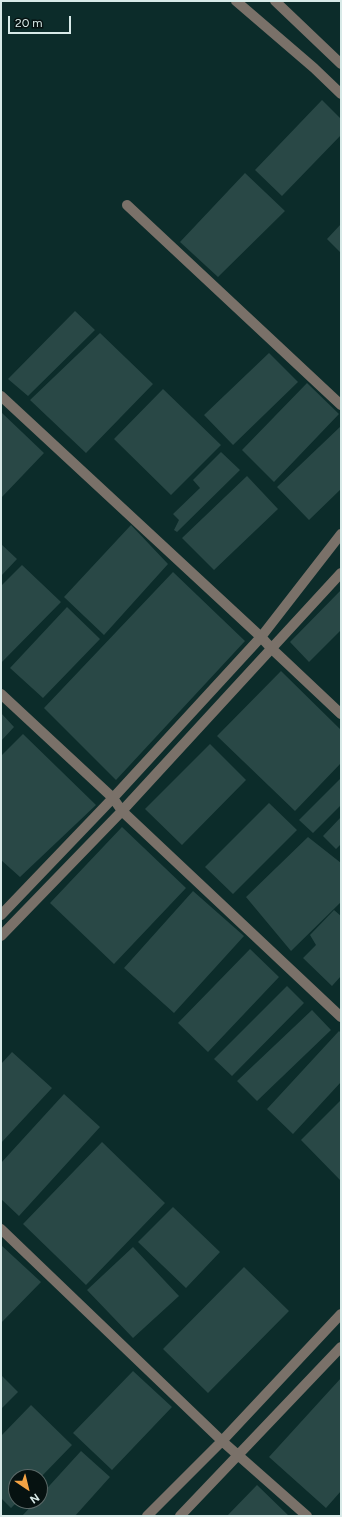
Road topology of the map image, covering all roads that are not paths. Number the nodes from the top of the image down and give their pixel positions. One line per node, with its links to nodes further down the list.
1 (236, 1): 4 (street)
2 (275, 1): 3 (street)
3 (341, 64)
4 (341, 94)
5 (127, 205): 7 (street)
6 (1, 396): 10 (street)
7 (341, 405)
8 (341, 534): 10 (street)
9 (341, 573): 11 (street)
10 (261, 637): 11 (street); 14 (street)
11 (272, 649): 13 (street); 15 (street)
12 (1, 694): 14 (street)
13 (341, 714)
14 (113, 798): 15 (street); 16 (street)
15 (122, 811): 17 (street); 18 (street)
16 (1, 915)
17 (1, 936)
18 (341, 1017)
19 (1, 1230): 22 (street)
20 (341, 1314): 22 (street)
21 (341, 1347): 23 (street)
22 (222, 1441): 23 (street); 24 (street)
23 (239, 1454): 25 (street); 26 (street)
24 (147, 1516)
25 (180, 1516)
26 (308, 1516)

